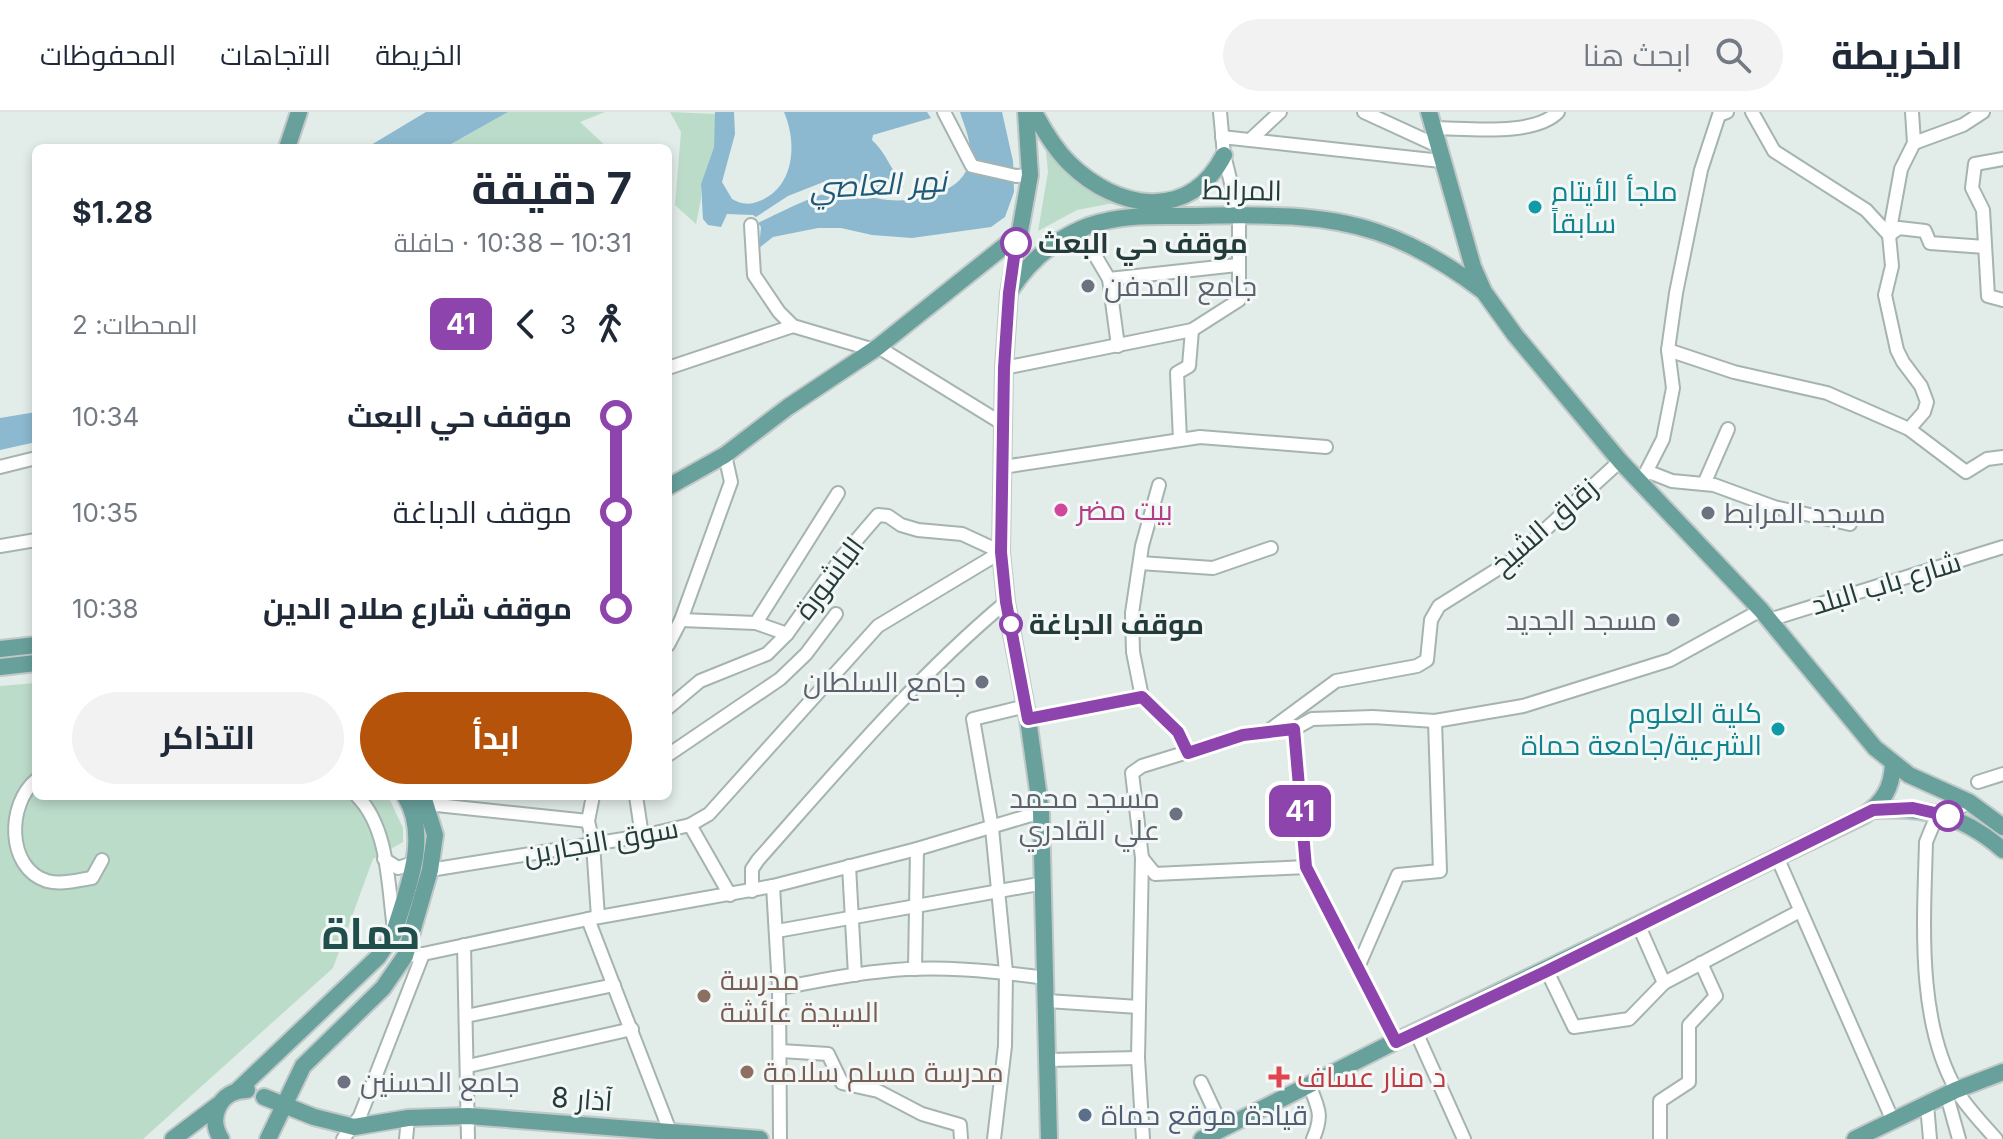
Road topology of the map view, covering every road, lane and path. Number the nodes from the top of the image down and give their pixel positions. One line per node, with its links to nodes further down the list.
1 (299, 112): 17 (main road)
2 (944, 112): 21 (street)
3 (1026, 112): 21 (main road)
4 (1034, 112): 19 (main road)
5 (1220, 112): 14 (street)
6 (1280, 112): 15 (street)
7 (1364, 112): 18 (street)
8 (1558, 112): 13 (street)
9 (1727, 112): 37 (street)
10 (1752, 112): 24 (street)
11 (1912, 112): 16 (street)
12 (1983, 112): 16 (street)
13 (1431, 120): 18 (main road)
14 (1222, 137): 15 (street); 19 (street)
15 (1250, 140): 18 (street)
16 (1914, 143): 24 (street)
17 (288, 144)
18 (1440, 153): 30 (main road)
19 (1224, 155): 22 (street)
20 (2003, 159): 27 (street)
21 (1023, 176): 25 (main road)
22 (1239, 215): 28 (street); 30 (main road, المرابط); 31 (main road, المرابط)
23 (751, 225): 33 (street)
24 (1889, 235): 27 (street); 42 (street)
25 (1017, 236): 31 (main road); 36 (main road)
26 (1089, 245): 29 (street)
27 (1985, 247): 32 (street)
28 (1237, 265): 29 (street); 34 (street)
29 (1109, 279): 35 (street)
30 (1484, 292): 48 (main road)
31 (1009, 293): 39 (main road)
32 (2003, 300)
33 (793, 326): 36 (street); 38 (street)
34 (1192, 330): 35 (street); 43 (street)
35 (1118, 346): 39 (street)
36 (876, 349): 40 (street); 45 (main road)
37 (1668, 350): 42 (street); 51 (street)
38 (672, 367)
39 (1004, 368): 40 (main road)
40 (1003, 424): 50 (main road)
41 (1728, 429): 52 (street)
42 (1909, 429): 46 (street)
43 (1180, 440): 44 (street); 50 (street)
44 (1326, 447)
45 (725, 455): 53 (main road); 66 (street)
46 (2003, 457)
47 (32, 459): 49 (street)
48 (1620, 461): 51 (main road); 79 (street, زقاق الشيخ)
49 (0, 467)
50 (1003, 467): 61 (main road)
51 (1645, 477): 52 (street); 65 (main road)
52 (1704, 484): 56 (street)
53 (672, 485)
54 (1159, 485): 62 (street)
55 (838, 493): 67 (street)
56 (1850, 524)
57 (32, 541): 58 (street)
58 (0, 546)
59 (2003, 547): 65 (street, شارع باب البلد)
60 (1271, 548): 62 (street)
61 (1001, 552): 63 (main road); 68 (street, الباشورة); 97 (street, سوق النجارين)
62 (1140, 563): 74 (street)
63 (1006, 602): 76 (main road); 114 (street)
64 (836, 614): 80 (street)
65 (1765, 615): 77 (street, شارع باب البلد); 82 (main road)
66 (681, 620): 67 (street); 69 (street)
67 (756, 623): 68 (street)
68 (787, 634): 75 (street, الباشورة)
69 (672, 637)
70 (32, 645): 71 (main road)
71 (0, 649)
72 (32, 663): 73 (main road)
73 (0, 667)
74 (1142, 697): 76 (street); 81 (street)
75 (672, 705)
76 (1027, 712): 94 (main road); 99 (street)
77 (1435, 721): 78 (street, شارع باب البلد); 128 (street)
78 (1294, 729): 79 (street, شارع باب البلد); 110 (street)
79 (1265, 733): 81 (street, شارع باب البلد)
80 (672, 752)
81 (1188, 753): 105 (street, شارع باب البلد)
82 (1893, 764): 92 (main road); 93 (main road)
83 (2003, 774): 84 (street)
84 (1978, 782)
85 (32, 783): 107 (street)
86 (360, 800): 106 (street)
87 (406, 800): 108 (main road)
88 (425, 800): 91 (street); 111 (main road)
89 (592, 800): 96 (street)
90 (637, 800): 100 (street)
91 (460, 802): 96 (street)
92 (1969, 802): 95 (street); 98 (main road)
93 (1873, 810): 95 (main road); 104 (main road)
94 (1041, 812): 99 (street); 112 (main road)
95 (1948, 816): 103 (main road); 152 (street)
96 (588, 821): 101 (street)
97 (690, 825): 100 (street, سوق النجارين); 116 (street)
98 (2003, 827)
99 (992, 828): 102 (street); 115 (street)
100 (642, 836): 101 (street, سوق النجارين)
101 (593, 844): 111 (street, سوق النجارين); 119 (street)
102 (917, 849): 109 (street); 117 (street)
103 (2003, 850)
104 (1777, 857): 118 (street); 121 (main road)
105 (1142, 858): 110 (street); 138 (street)
106 (384, 859): 108 (street); 123 (street)
107 (102, 860)
108 (413, 863): 123 (main road)
109 (849, 866): 113 (street); 120 (street)
110 (1306, 867): 128 (street)
111 (430, 870): 126 (main road)
112 (1044, 883): 115 (street); 133 (main road)
113 (773, 886): 114 (street); 122 (street)
114 (752, 891): 116 (street)
115 (997, 891): 117 (street); 131 (street)
116 (730, 895): 119 (street)
117 (916, 906): 120 (street); 129 (street)
118 (1800, 911): 127 (street); 160 (street)
119 (593, 918): 124 (street); 135 (street)
120 (853, 918): 122 (street); 132 (street)
121 (1638, 924): 130 (main road); 134 (street)
122 (777, 931): 136 (street)
123 (394, 933): 151 (main road)
124 (464, 945): 125 (street); 139 (street)
125 (423, 954): 126 (street); 162 (street)
126 (405, 956): 146 (main road)
127 (1701, 963): 134 (street); 179 (street)
128 (1358, 967): 142 (street)
129 (915, 969): 131 (street); 132 (street)
130 (1547, 971): 134 (street); 141 (main road)
131 (1006, 972): 133 (street); 174 (street)
132 (855, 975): 136 (street)
133 (1046, 978): 137 (main road)
134 (1664, 983)
135 (614, 985): 139 (street); 140 (street)
136 (779, 988): 143 (street)
137 (1047, 1001): 138 (street); 145 (main road)
138 (1139, 1007): 144 (street)
139 (466, 1016): 147 (street)
140 (632, 1029): 147 (street); 164 (street)
141 (1416, 1032): 142 (main road); 178 (street)
142 (1396, 1042): 150 (main road)
143 (781, 1051): 172 (street); 173 (street)
144 (1138, 1058): 145 (street); 175 (street)
145 (1048, 1060): 165 (main road)
146 (303, 1066): 155 (main road); 158 (main road)
147 (468, 1066): 157 (street)
148 (2003, 1072): 152 (main road)
149 (1201, 1082): 161 (street)
150 (1310, 1087): 161 (main road); 177 (street)
151 (238, 1090): 153 (main road); 154 (main road)
152 (1952, 1093): 156 (main road); 182 (street); 183 (street)
153 (264, 1097): 155 (main road); 163 (main road)
154 (218, 1105): 166 (main road); 167 (main road)
155 (285, 1105): 158 (main road); 163 (main road)
156 (1927, 1105): 160 (main road); 181 (street)
157 (468, 1116): 159 (main road, 8 آذار); 164 (main road, 8 آذار); 170 (street)
158 (314, 1117): 162 (main road)
159 (408, 1118): 162 (main road, 8 آذار); 169 (street)
160 (1893, 1121): 180 (main road)
161 (1223, 1129): 176 (main road)
162 (348, 1133): 168 (street)
163 (271, 1134)
164 (672, 1135): 171 (main road, 8 آذار)
165 (1048, 1138)
166 (173, 1139)
167 (221, 1139)
168 (330, 1139)
169 (406, 1139)
170 (468, 1139)
171 (760, 1139)
172 (780, 1139)
173 (961, 1139)
174 (994, 1139)
175 (1143, 1139)
176 (1202, 1139)
177 (1313, 1139)
178 (1464, 1139)
179 (1660, 1139)
180 (1855, 1139)
181 (1930, 1139)
182 (1959, 1139)
183 (1996, 1139)

